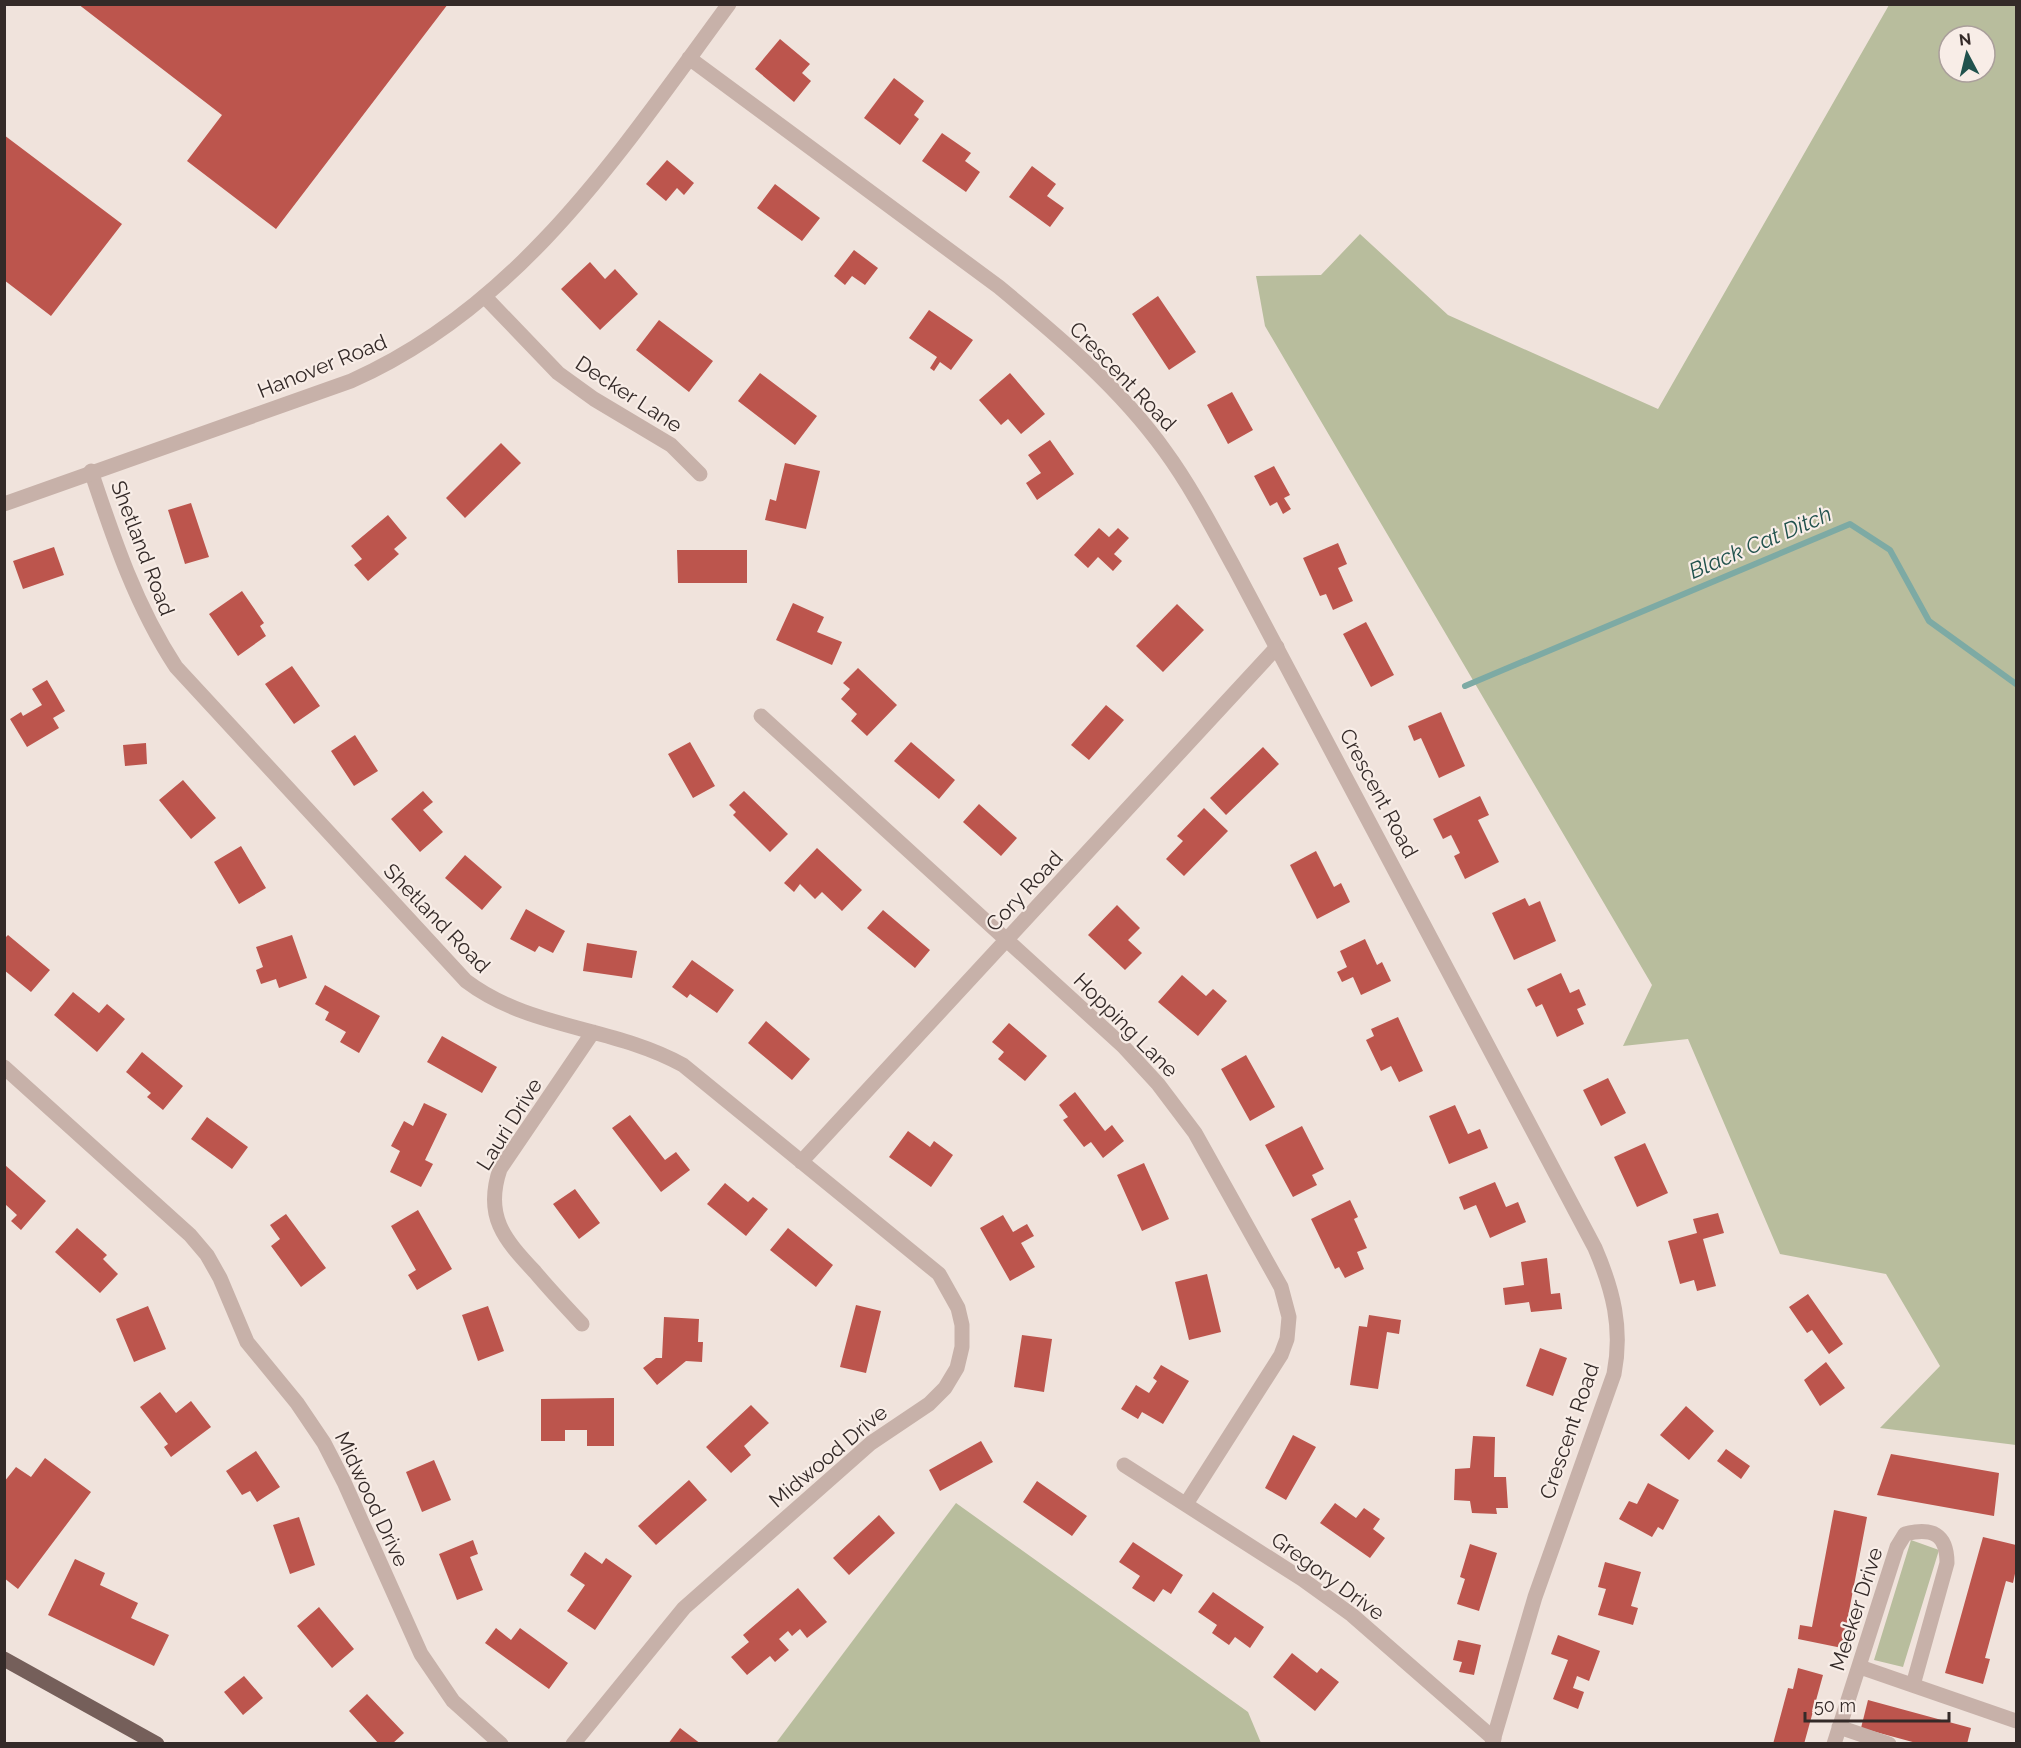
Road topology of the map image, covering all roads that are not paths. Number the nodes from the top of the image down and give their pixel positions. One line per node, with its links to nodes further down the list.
1 (729, 4): 2 (street, Hanover Road)
2 (689, 58): 3 (street, Hanover Road); 7 (street, Crescent Road)
3 (486, 297): 4 (street, Hanover Road); 5 (street, Decker Lane)
4 (91, 471): 6 (street, Hanover Road); 10 (street, Shetland Road)
5 (700, 474)
6 (4, 504)
7 (1277, 647): 9 (street, Cory Road); 22 (street, Crescent Road)
8 (761, 716): 9 (street, Hopping Lane)
9 (1008, 940): 12 (street, Cory Road); 16 (street, Hopping Lane)
10 (593, 1032): 12 (street, Shetland Road); 14 (street, Lauri Drive)
11 (4, 1067): 24 (street, Midwood Drive)
12 (801, 1162): 13 (street, Shetland Road)
13 (897, 1240): 25 (street, Midwood Drive)
14 (582, 1324)
15 (1124, 1465): 16 (street, Gregory Drive)
16 (1185, 1504): 22 (street, Gregory Drive)
17 (4, 1659): 23 (main road)
18 (1860, 1667): 19 (street); 19 (street, Meeker Drive); 21 (street, Meeker Drive)
19 (1913, 1685): 20 (street)
20 (2016, 1721)
21 (1839, 1727): 26 (street, Meeker Drive); 27 (street)
22 (1493, 1741)
23 (157, 1743)
24 (501, 1743)
25 (573, 1743)
26 (1834, 1743)
27 (1890, 1743)

